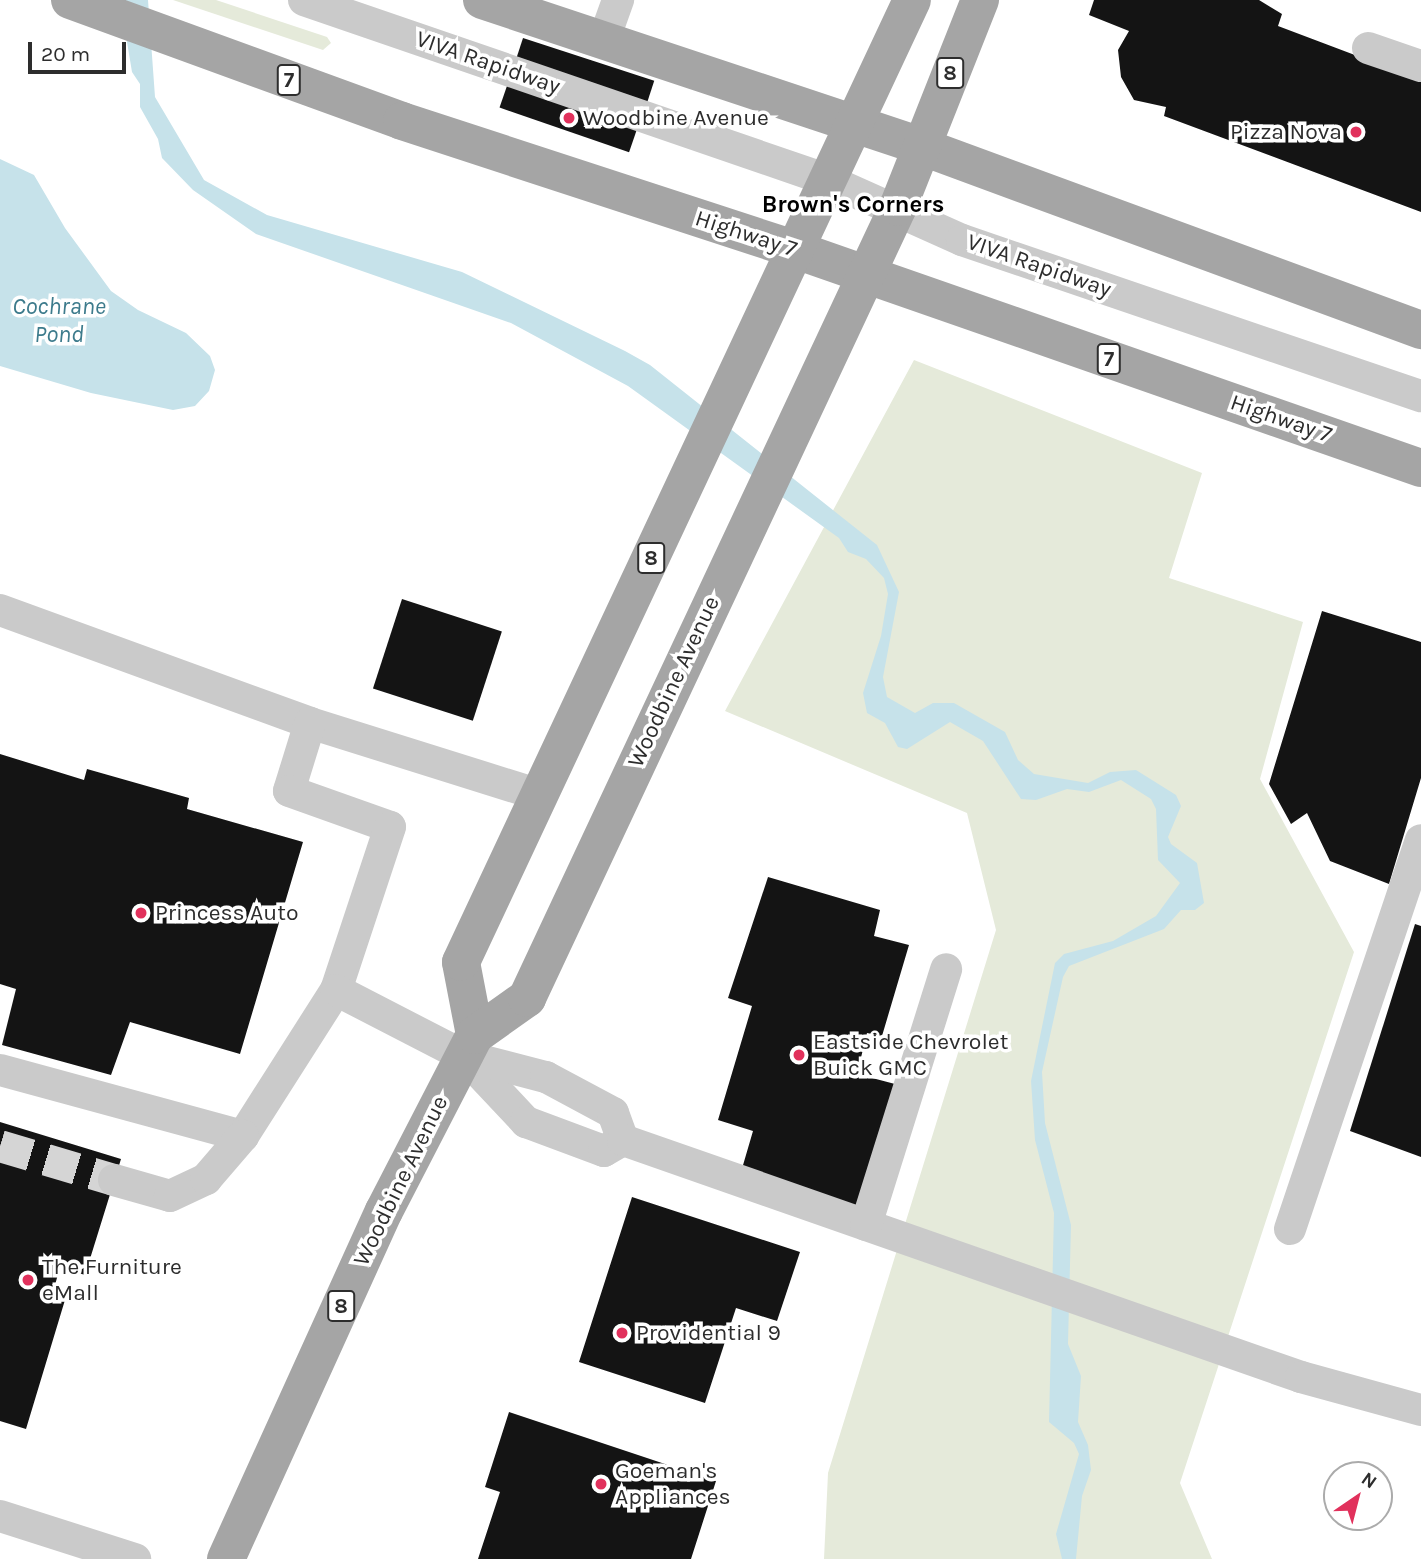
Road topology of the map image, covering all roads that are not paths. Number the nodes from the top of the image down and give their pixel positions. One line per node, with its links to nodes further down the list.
1 (304, 0): 12 (street, VIVA Rapidway)
2 (482, 0): 7 (main road)
3 (618, 0): 7 (street)
4 (912, 0): 10 (main road, 8)
5 (980, 0): 11 (main road, Woodbine Avenue / 8)
6 (75, 2): 14 (main road, Highway 7 / 7)
7 (603, 42): 10 (main road)
8 (1368, 48): 9 (street)
9 (1421, 66)
10 (857, 125): 11 (main road); 12 (main road, 8)
11 (923, 147): 13 (main road, Woodbine Avenue / 8); 16 (main road)
12 (828, 180): 13 (street, VIVA Rapidway); 14 (main road, 8)
13 (898, 207): 15 (main road, Woodbine Avenue / 8); 17 (street, VIVA Rapidway)
14 (796, 250): 15 (main road, Highway 7 / 7); 21 (main road, 8)
15 (863, 276): 18 (main road, Highway 7 / 7); 25 (main road, Woodbine Avenue / 8)
16 (1421, 330)
17 (1421, 396)
18 (1421, 468)
19 (0, 610): 20 (street)
20 (310, 723): 21 (street); 24 (street)
21 (540, 795): 25 (main road, 8)
22 (1421, 840): 31 (street)
23 (946, 969): 30 (street)
24 (336, 990): 25 (street); 27 (street)
25 (470, 1045): 28 (street); 28 (street); 35 (main road, Woodbine Avenue / 8)
26 (0, 1070): 27 (street)
27 (243, 1136): 29 (street)
28 (623, 1140): 30 (street)
29 (114, 1180)
30 (866, 1224): 32 (street)
31 (1290, 1229)
32 (1421, 1410)
33 (0, 1516): 34 (street)
34 (135, 1559)
35 (226, 1559)

